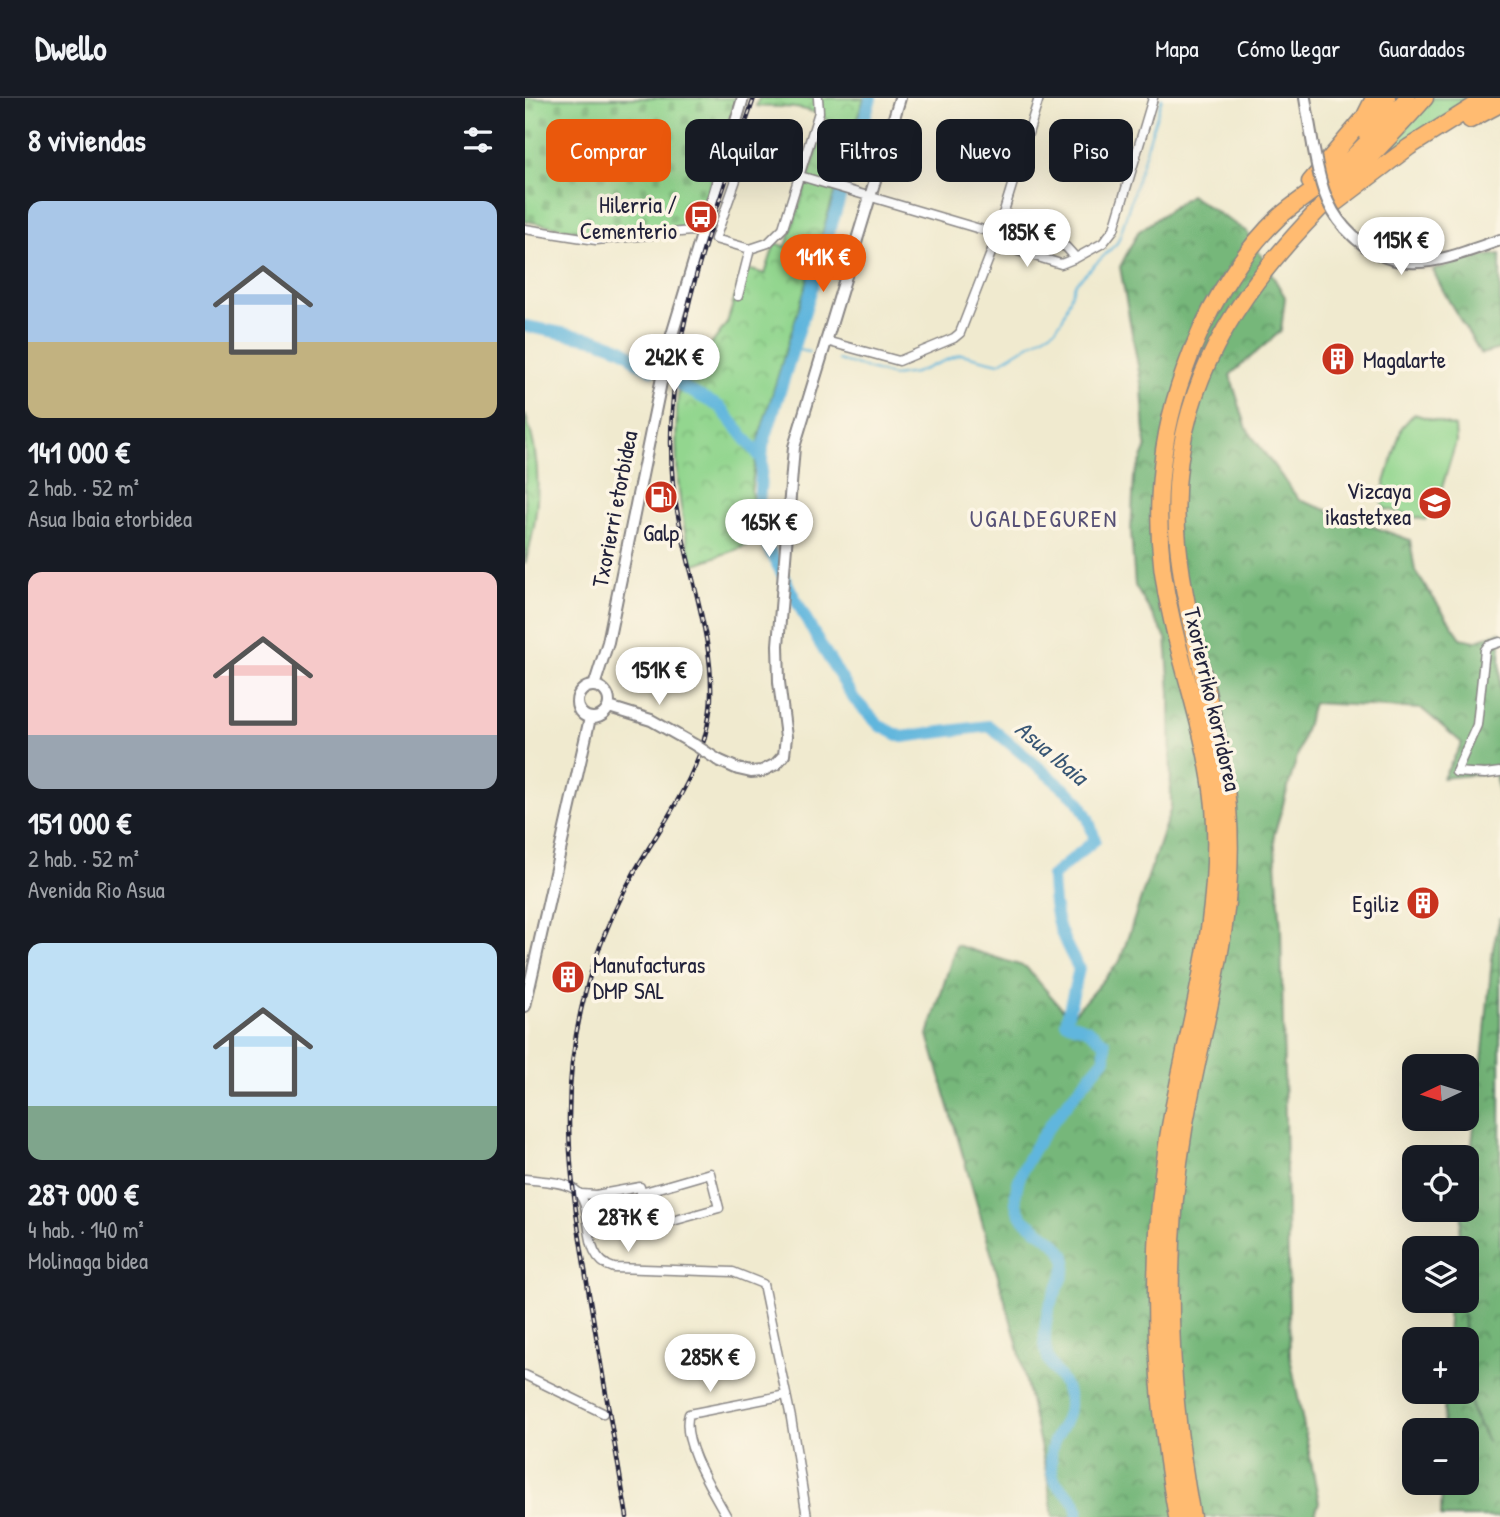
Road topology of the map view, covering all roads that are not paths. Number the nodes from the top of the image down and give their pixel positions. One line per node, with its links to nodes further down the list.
1 (743, 98): 23 (street, Txorierri etorbidea)
2 (818, 98): 14 (street)
3 (900, 98): 18 (street)
4 (1039, 98): 24 (street)
5 (1153, 98): 30 (street)
6 (1305, 98): 29 (street, bridge)
7 (1374, 98): 20 (highway)
8 (1387, 98): 19 (highway)
9 (1407, 98): 19 (highway, Txorierriko korridorea)
10 (1425, 98): 21 (highway, Txorierriko korridorea)
11 (1487, 98): 13 (highway)
12 (1500, 104): 13 (highway)
13 (1387, 164): 21 (highway)
14 (803, 166)
15 (803, 177): 18 (street)
16 (735, 182): 28 (street)
17 (798, 182): 28 (street)
18 (870, 197): 24 (street); 32 (street)
19 (1304, 198): 20 (highway, Txorierriko korridorea)
20 (1278, 218): 47 (highway, Txorierriko korridorea)
21 (1302, 227): 48 (highway, Txorierriko korridorea)
22 (525, 229): 23 (street)
23 (701, 232): 34 (street, Txorierri etorbidea)
24 (997, 234): 25 (street); 32 (street)
25 (1012, 240): 30 (street); 30 (street)
26 (1500, 240): 29 (street)
27 (1500, 245): 29 (street)
28 (750, 249): 31 (street)
29 (1473, 250)
30 (1076, 258)
31 (738, 296)
32 (826, 341): 35 (street, bridge)
33 (1500, 642): 37 (street)
34 (594, 686): 35 (street); 36 (street, Txorierri etorbidea)
35 (608, 707): 36 (street)
36 (590, 718): 38 (street)
37 (1500, 772)
38 (525, 1006)
39 (525, 1178): 41 (street)
40 (642, 1193): 40 (street); 41 (street)
41 (581, 1195): 43 (street)
42 (525, 1375): 44 (street)
43 (786, 1395): 45 (street); 46 (street)
44 (603, 1413)
45 (727, 1517)
46 (807, 1517)
47 (1177, 1517)
48 (1192, 1517)

